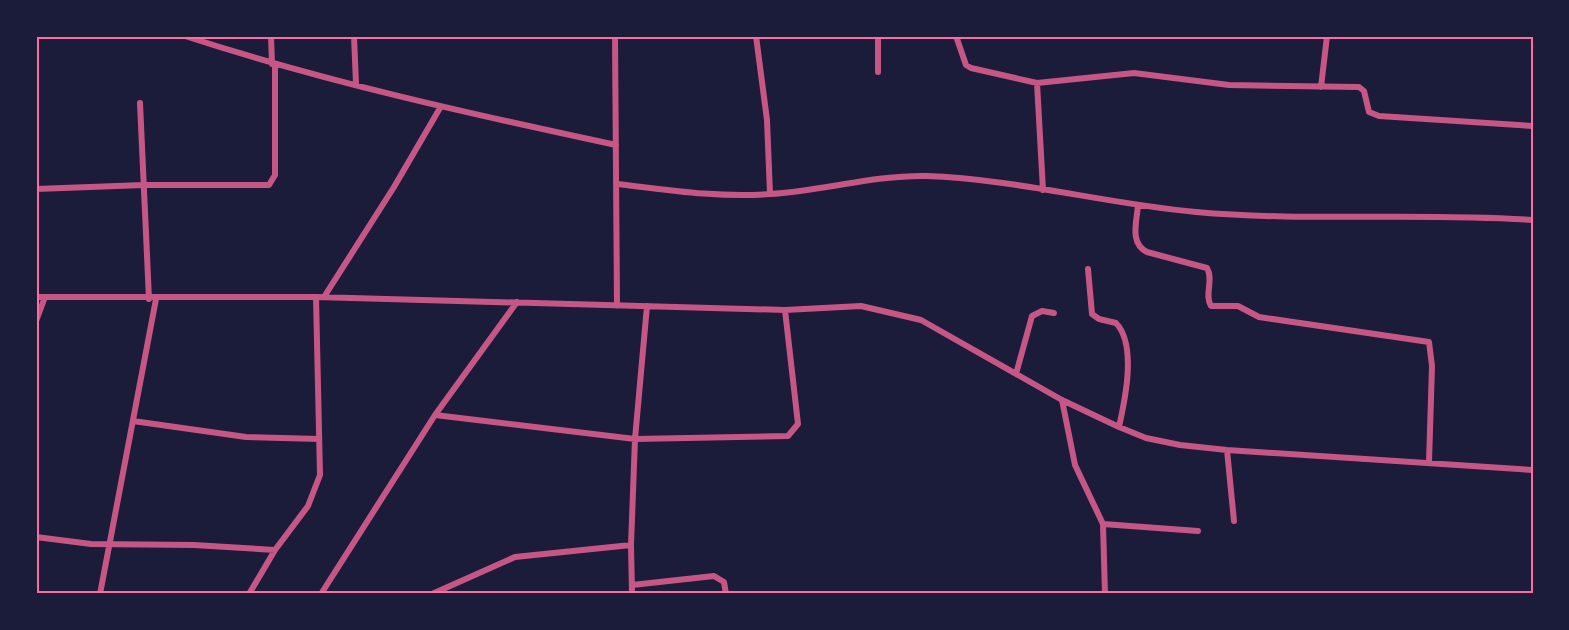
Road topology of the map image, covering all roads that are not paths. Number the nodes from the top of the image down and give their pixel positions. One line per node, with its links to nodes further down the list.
1 (185, 36): 9 (street)
2 (271, 36): 9 (street)
3 (354, 36): 12 (street)
4 (615, 36): 17 (street)
5 (756, 36): 22 (street)
6 (878, 36): 10 (street)
7 (956, 36): 11 (street)
8 (1327, 36): 13 (street)
9 (273, 64): 12 (street); 19 (street)
10 (878, 72)
11 (1037, 83): 13 (street); 21 (street)
12 (356, 84): 15 (street)
13 (1321, 87): 16 (street)
14 (140, 102): 19 (street)
15 (440, 108): 17 (street); 29 (street)
16 (1533, 126)
17 (616, 145): 18 (street)
18 (618, 184): 22 (street); 32 (street)
19 (143, 185): 20 (street); 30 (street)
20 (36, 189)
21 (1043, 190): 22 (street); 23 (street)
22 (770, 194)
23 (1138, 205): 24 (street); 45 (street)
24 (1533, 220)
25 (1088, 269): 41 (street)
26 (36, 297): 27 (street)
27 (45, 297): 30 (street); 36 (street)
28 (316, 297): 29 (street); 30 (street); 42 (street)
29 (324, 297): 31 (street)
30 (152, 299): 40 (street)
31 (518, 302): 32 (street); 39 (street)
32 (617, 306): 33 (street)
33 (647, 306): 34 (street); 43 (street)
34 (785, 310): 37 (street); 43 (street)
35 (1054, 313): 37 (street)
36 (36, 321)
37 (1016, 374): 38 (street)
38 (1062, 400): 41 (street); 48 (street)
39 (435, 415): 43 (street); 57 (street)
40 (133, 421): 42 (street); 51 (street)
41 (1119, 427): 44 (street)
42 (319, 439): 53 (street)
43 (635, 439): 52 (street)
44 (1227, 450): 45 (street); 47 (street)
45 (1429, 462): 46 (street)
46 (1533, 470)
47 (1234, 520)
48 (1102, 524): 49 (street); 61 (street)
49 (1198, 531)
50 (36, 537): 51 (street)
51 (109, 544): 53 (street); 55 (street)
52 (631, 545): 54 (street); 58 (street)
53 (275, 550): 56 (street)
54 (633, 585): 59 (street); 60 (street)
55 (100, 594)
56 (249, 594)
57 (321, 594)
58 (432, 594)
59 (632, 594)
60 (726, 594)
61 (1105, 594)

